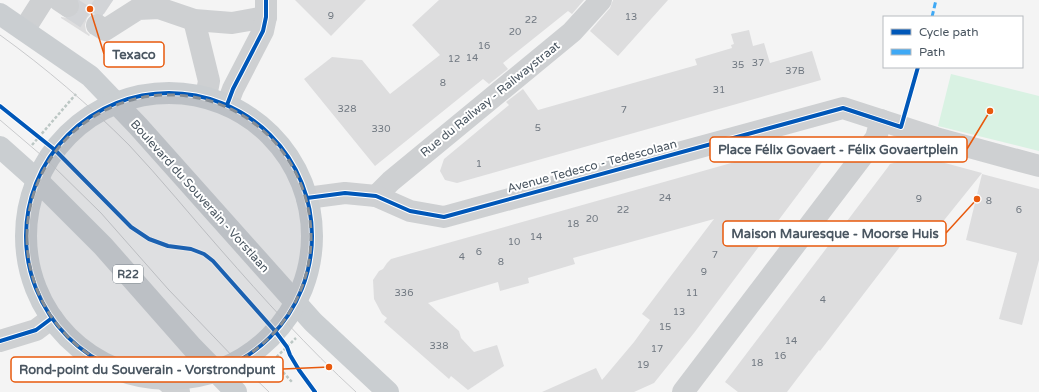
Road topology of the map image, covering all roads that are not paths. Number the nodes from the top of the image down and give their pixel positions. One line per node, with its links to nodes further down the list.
1 (43, 0): 7 (street)
2 (601, 0): 15 (street, Rue du Railway - Railwaystraat)
3 (266, 8): 6 (street); 10 (street)
4 (0, 14): 7 (main road, Boulevard du Souverain - Vorstlaan)
5 (108, 18): 6 (street)
6 (194, 20): 8 (street)
7 (24, 30): 9 (main road, Boulevard du Souverain - Vorstlaan)
8 (206, 97): 9 (main road); 10 (main road)
9 (117, 103): 14 (main road); 17 (main road, Boulevard du Souverain - Vorstlaan)
10 (227, 105): 16 (main road)
11 (881, 120): 13 (street, Avenue Tedesco - Tedescolaan); 15 (street, Avenue Tedesco - Tedescolaan); 24 (street)
12 (0, 147): 14 (main road, R22)
13 (1039, 166)
14 (37, 180): 18 (main road); 20 (main road, R22)
15 (376, 196): 16 (street, Avenue Tedesco - Tedescolaan)
16 (307, 198): 17 (main road)
17 (295, 303): 20 (main road); 23 (main road, Boulevard du Souverain - Vorstlaan)
18 (52, 318): 19 (street); 21 (main road)
19 (0, 341)
20 (216, 372): 21 (main road); 22 (main road, R22)
21 (171, 386)
22 (244, 387)
23 (388, 392)
24 (683, 392)

